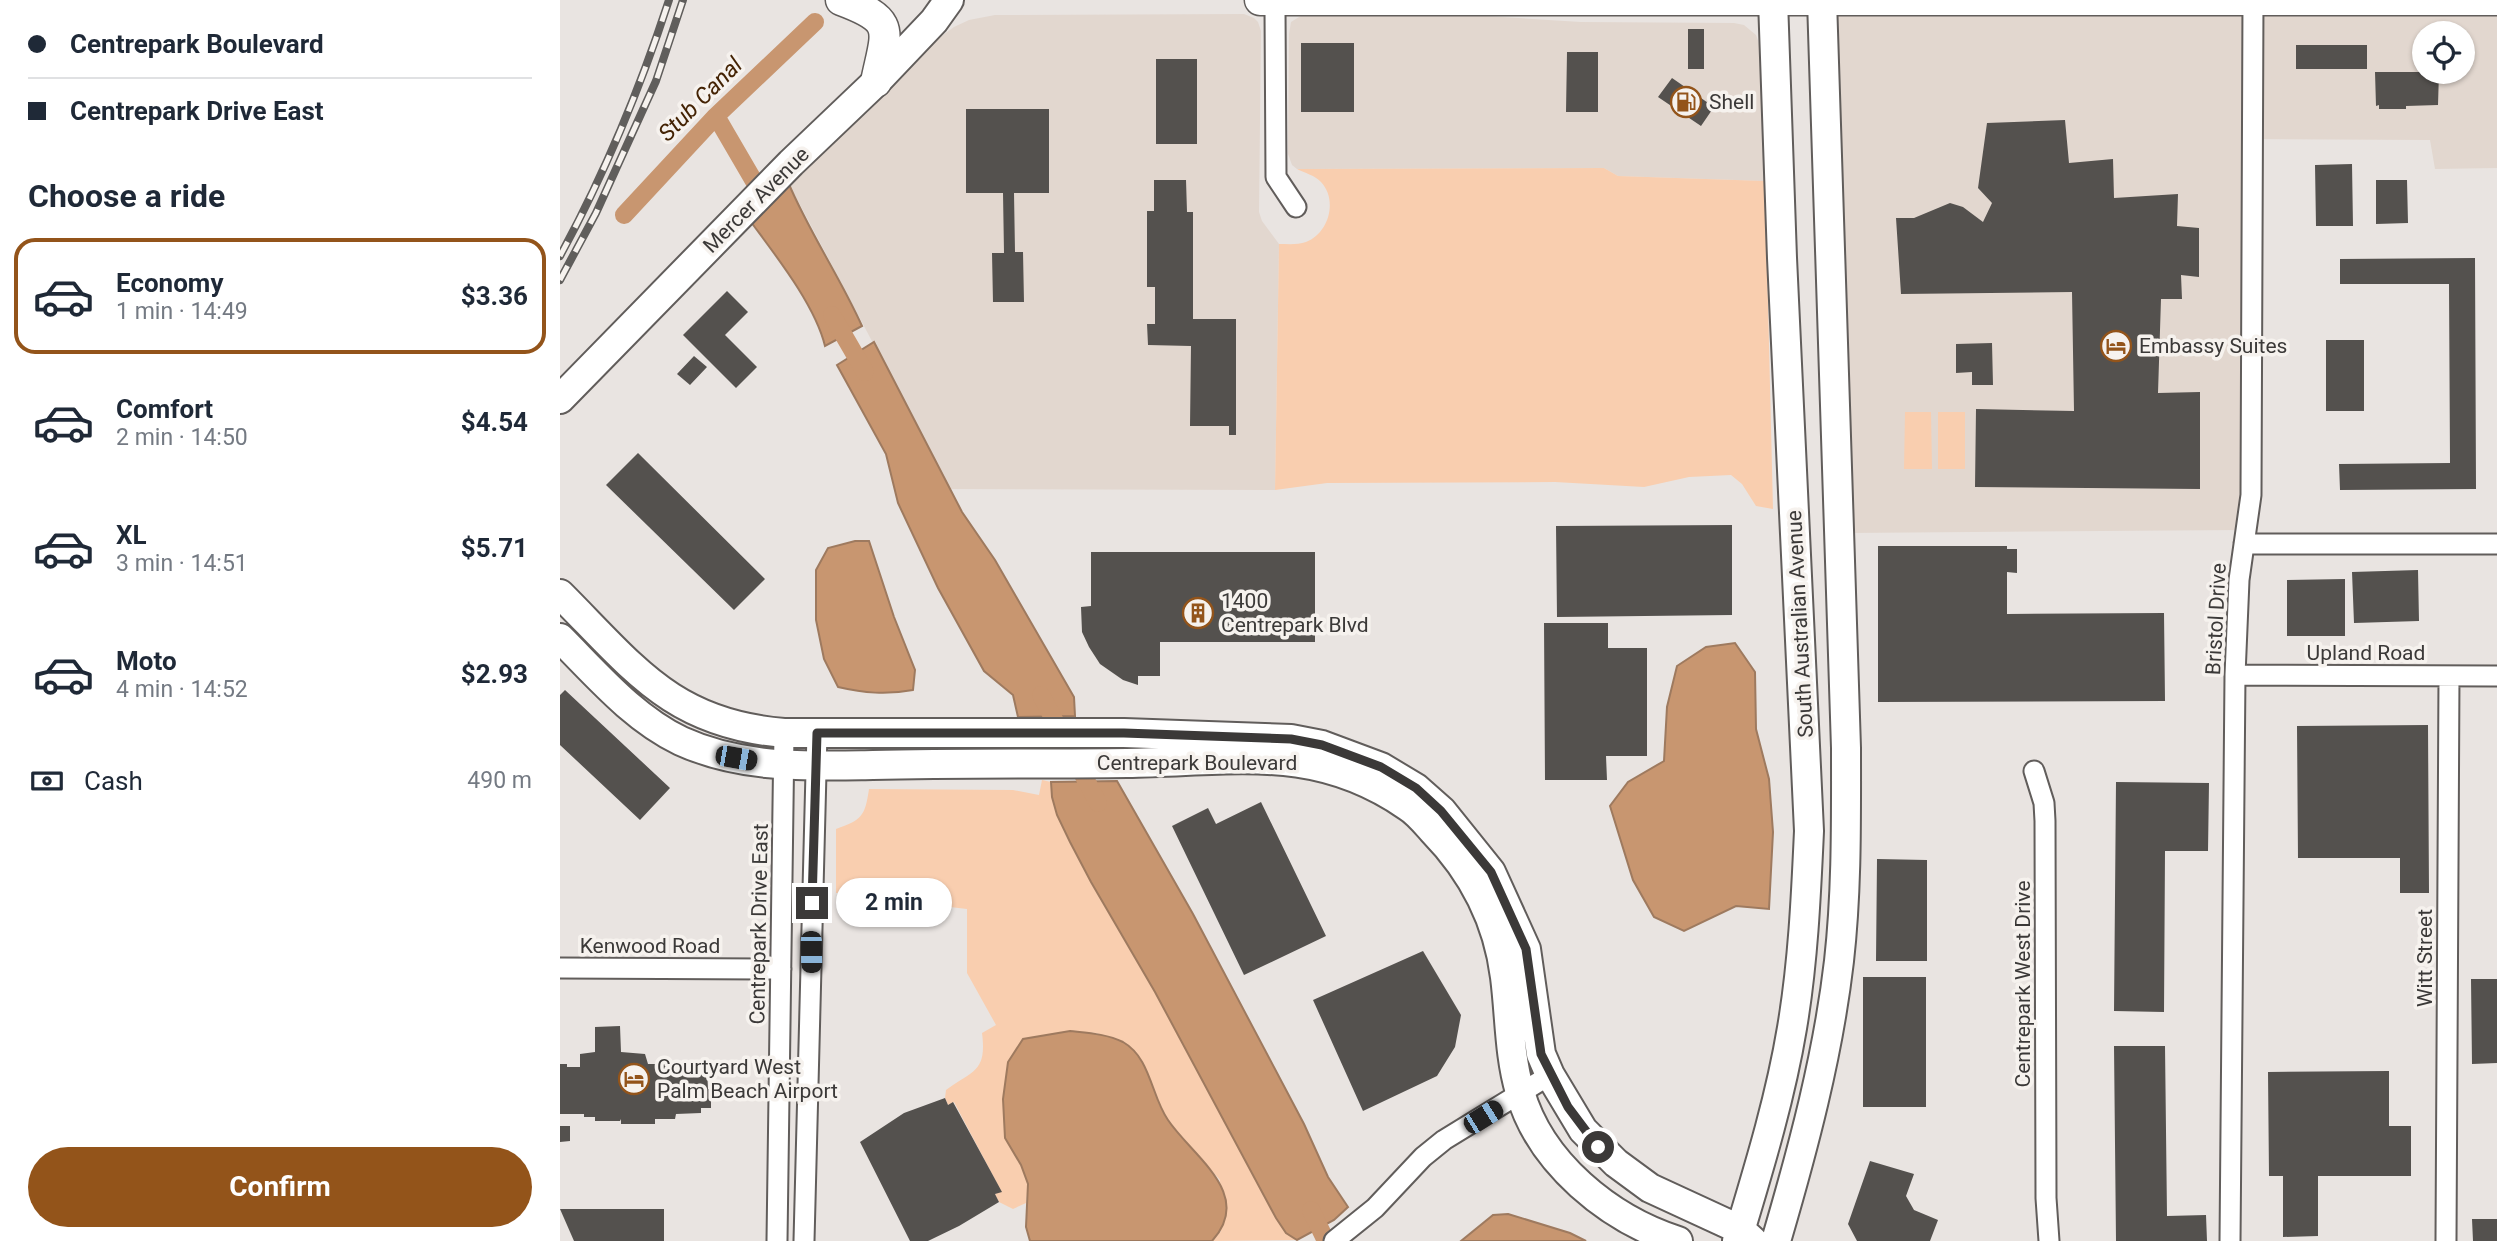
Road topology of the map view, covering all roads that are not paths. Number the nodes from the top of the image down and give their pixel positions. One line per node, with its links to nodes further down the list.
1 (841, 0): 9 (main road)
2 (949, 0): 9 (street, Mercer Avenue)
3 (1260, 0): 4 (main road)
4 (1279, 0): 5 (main road); 10 (street)
5 (1773, 0): 6 (main road); 29 (street, South Australian Avenue)
6 (1822, 0): 7 (main road); 34 (street, South Australian Avenue)
7 (2253, 0): 8 (main road); 12 (street, Bristol Drive)
8 (2497, 1)
9 (876, 82): 11 (street, Mercer Avenue)
10 (1296, 207)
11 (560, 399)
12 (2244, 544): 13 (street); 16 (street, Bristol Drive)
13 (2497, 544)
14 (560, 594): 19 (street, Centrepark Boulevard)
15 (560, 638): 22 (street, Centrepark Boulevard)
16 (2235, 676): 17 (street, Upland Road); 37 (street, Bristol Drive)
17 (2449, 676): 18 (street, Upland Road); 38 (street, Witt Street)
18 (2497, 676)
19 (784, 733): 20 (street, Centrepark Boulevard); 22 (street, Centrepark Drive East)
20 (817, 733): 21 (street); 26 (street, Centrepark Boulevard)
21 (816, 765): 22 (street, Centrepark Boulevard); 27 (street, Centrepark Boulevard); 31 (street)
22 (783, 766): 25 (street, Centrepark Drive East)
23 (2034, 771): 28 (street, Centrepark West Drive)
24 (560, 968): 25 (street, Kenwood Road)
25 (781, 969): 30 (street, Centrepark Drive East)
26 (1550, 1075): 27 (street); 29 (street, Centrepark Boulevard)
27 (1520, 1094): 32 (street); 33 (street, Centrepark Boulevard)
28 (2046, 1198): 35 (street, Centrepark West Drive); 36 (street, Centrepark West Drive)
29 (1744, 1237)
30 (777, 1241)
31 (804, 1241)
32 (1334, 1241)
33 (1678, 1241)
34 (1776, 1241)
35 (2036, 1241)
36 (2049, 1241)
37 (2230, 1241)
38 (2446, 1241)

